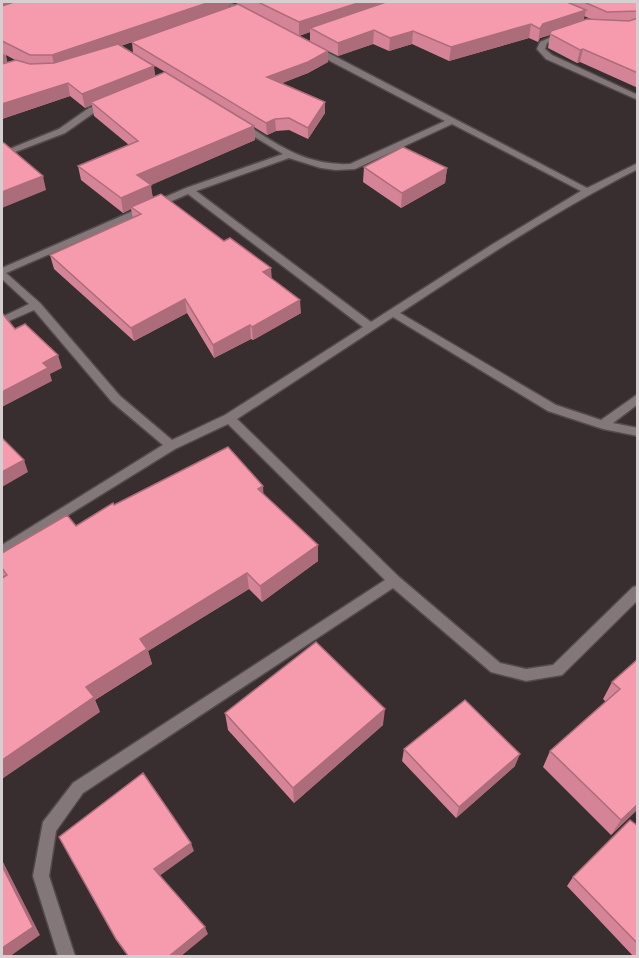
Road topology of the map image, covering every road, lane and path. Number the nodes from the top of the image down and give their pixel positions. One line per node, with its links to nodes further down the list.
1 (226, 2): 2 (street)
2 (240, 9): 3 (street); 4 (street)
3 (229, 13)
4 (259, 20)
5 (573, 32): 7 (street)
6 (307, 46): 10 (street)
7 (638, 98)
8 (113, 101): 11 (street)
9 (228, 117): 12 (street)
10 (451, 121): 12 (street); 15 (street)
11 (2, 155)
12 (289, 155): 14 (street)
13 (638, 165): 15 (street)
14 (189, 189): 16 (street); 20 (street)
15 (587, 191): 18 (street)
16 (2, 273): 17 (street)
17 (36, 305): 19 (street); 25 (street)
18 (393, 313): 20 (street); 23 (street)
19 (2, 321)
20 (369, 326): 22 (street)
21 (638, 398): 23 (street)
22 (229, 418): 25 (street); 27 (street)
23 (603, 425): 24 (street)
24 (638, 432)
25 (171, 446): 26 (street)
26 (2, 551)
27 (394, 581): 28 (street); 29 (street)
28 (638, 591)
29 (66, 957)

